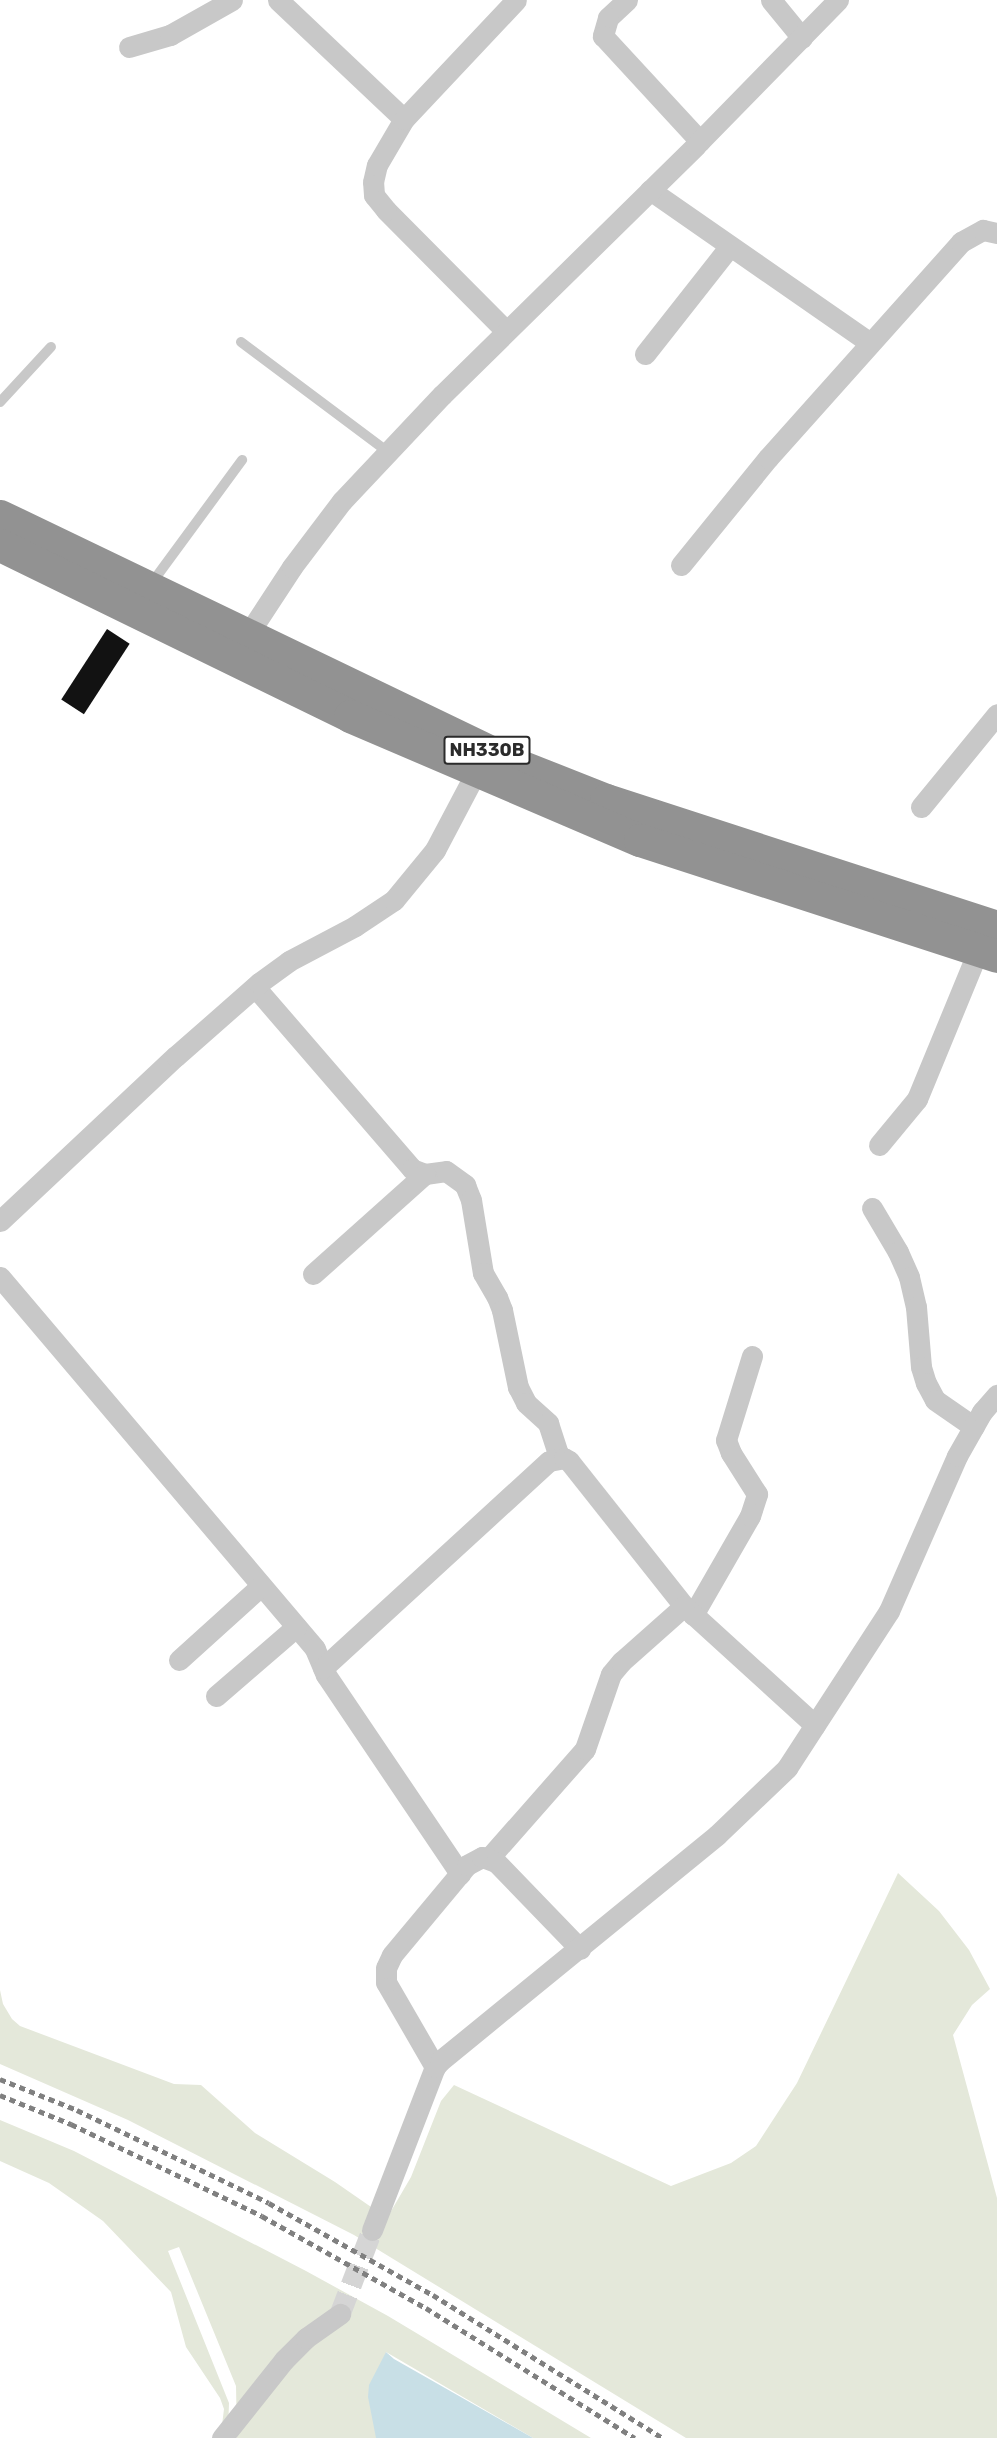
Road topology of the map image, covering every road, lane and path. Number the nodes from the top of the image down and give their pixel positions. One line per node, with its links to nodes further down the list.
1 (232, 0): 8 (street)
2 (278, 0): 9 (street)
3 (516, 0): 9 (street)
4 (627, 0): 10 (street)
5 (771, 0): 7 (street)
6 (838, 0): 7 (street)
7 (801, 38): 10 (street)
8 (129, 47)
9 (404, 119): 14 (street)
10 (700, 141): 11 (street)
11 (650, 190): 13 (street); 14 (street)
12 (997, 233): 16 (street)
13 (730, 246): 16 (street); 18 (street)
14 (506, 332): 20 (street)
15 (241, 342): 20 (lane)
16 (870, 343): 24 (street)
17 (51, 347): 19 (lane)
18 (645, 354)
19 (0, 402)
20 (388, 452): 26 (street)
21 (242, 460): 25 (lane)
22 (0, 516): 25 (highway, NH330B)
23 (0, 546): 26 (highway, NH330B)
24 (681, 565)
25 (149, 587): 26 (highway, NH330B)
26 (240, 647): 28 (highway, NH330B)
27 (997, 714): 29 (street)
28 (482, 760): 30 (highway, NH330B); 31 (street)
29 (921, 807)
30 (990, 939): 32 (street)
31 (255, 987): 33 (street); 35 (street)
32 (879, 1145)
33 (425, 1174): 36 (street); 41 (street)
34 (872, 1208): 40 (street)
35 (0, 1221)
36 (313, 1274)
37 (0, 1277): 42 (street)
38 (752, 1356): 43 (street)
39 (997, 1395): 40 (street)
40 (974, 1427): 48 (street)
41 (559, 1457): 43 (street); 46 (street)
42 (261, 1586): 44 (street); 45 (street)
43 (688, 1611): 48 (street); 49 (street)
44 (296, 1627): 46 (street); 47 (street)
45 (179, 1660)
46 (323, 1668): 50 (street)
47 (216, 1696)
48 (815, 1725): 51 (street)
49 (489, 1858): 50 (street); 51 (street)
50 (460, 1874): 52 (street)
51 (580, 1949): 52 (street)
52 (435, 2067): 53 (street)
53 (372, 2230)
54 (340, 2314): 55 (street)
55 (222, 2438)

